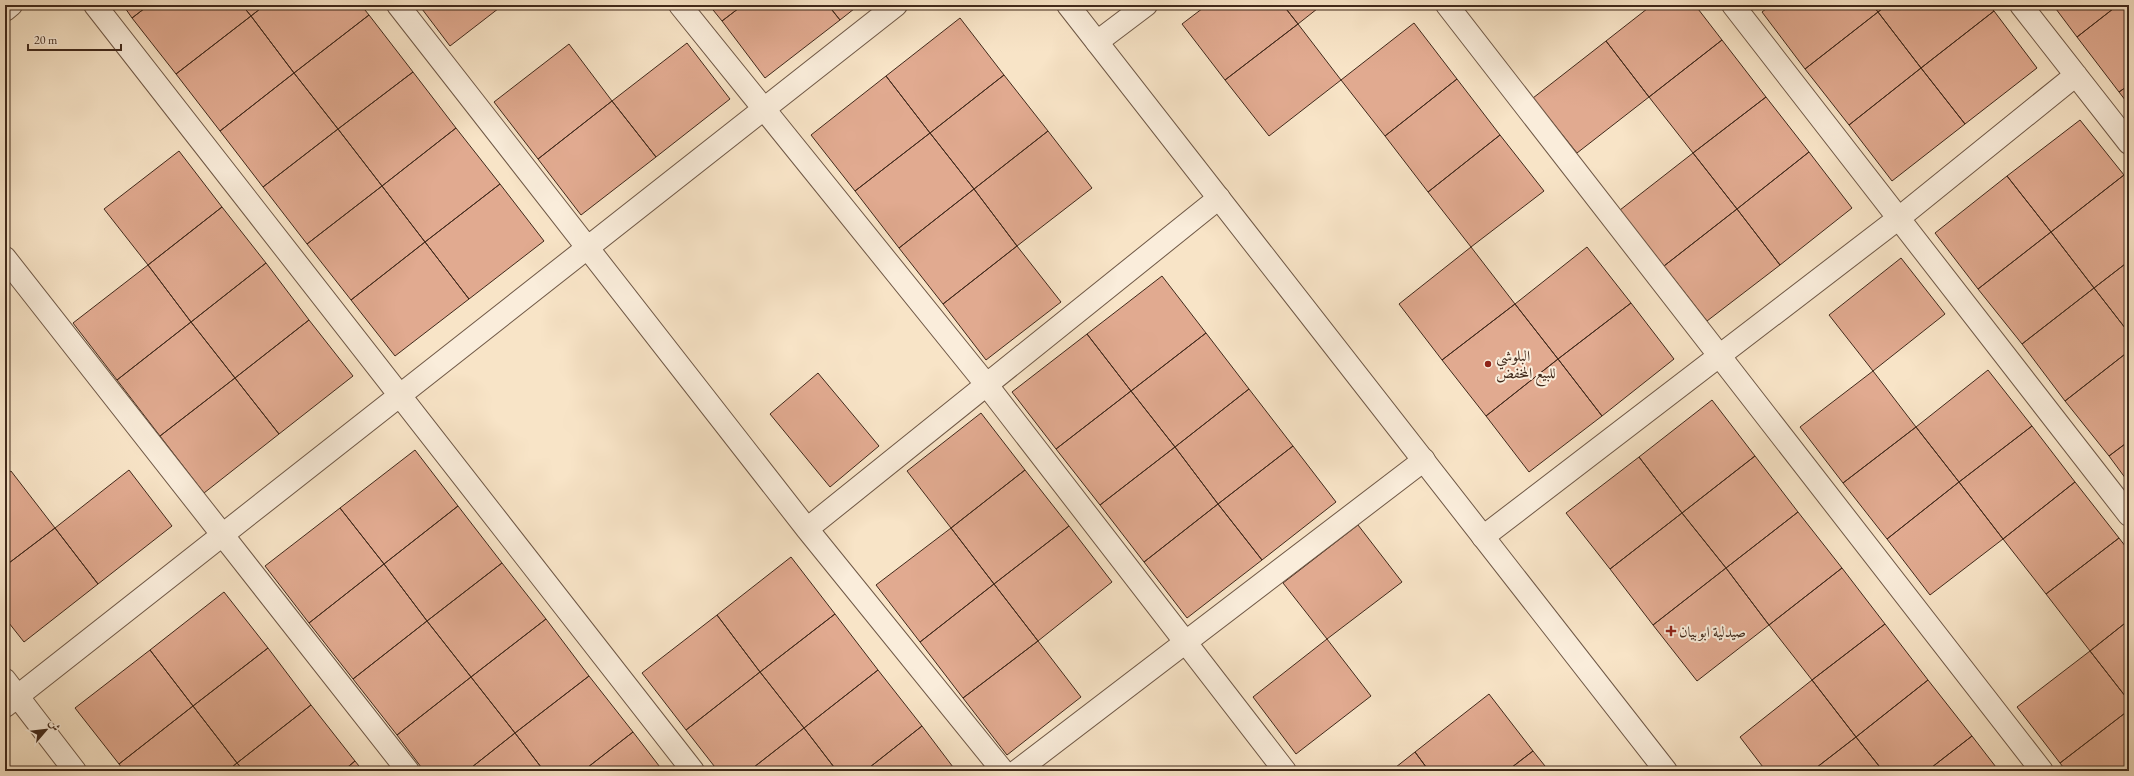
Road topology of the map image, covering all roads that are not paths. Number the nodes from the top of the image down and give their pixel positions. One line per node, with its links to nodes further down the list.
1 (11, 5): 11 (street)
2 (95, 5): 22 (street)
3 (398, 5): 18 (street)
4 (680, 5): 14 (street)
5 (896, 5): 14 (street)
6 (1068, 5): 12 (street)
7 (1146, 5): 12 (street)
8 (1447, 5): 20 (street)
9 (1734, 5): 17 (street)
10 (2021, 5): 13 (street)
11 (5, 10)
12 (1097, 42): 16 (street)
13 (2076, 75): 15 (street); 17 (street)
14 (763, 109): 18 (street); 21 (street)
15 (2129, 143)
16 (1219, 198): 21 (street); 23 (street)
17 (1899, 218): 20 (street); 24 (street)
18 (588, 247): 22 (street); 25 (street)
19 (5, 258): 26 (street)
20 (1720, 356): 27 (street); 37 (street)
21 (986, 384): 25 (street); 28 (street)
22 (400, 395): 26 (street); 32 (street)
23 (1424, 460): 27 (street); 28 (street)
24 (2129, 515)
25 (807, 529): 33 (street)
26 (223, 534): 29 (street); 31 (street)
27 (1483, 537): 36 (street)
28 (1184, 642): 34 (street); 35 (street)
29 (9, 694): 30 (street)
30 (75, 771)
31 (408, 771)
32 (693, 771)
33 (1003, 771)
34 (1017, 771)
35 (1285, 771)
36 (1666, 771)
37 (2042, 771)

